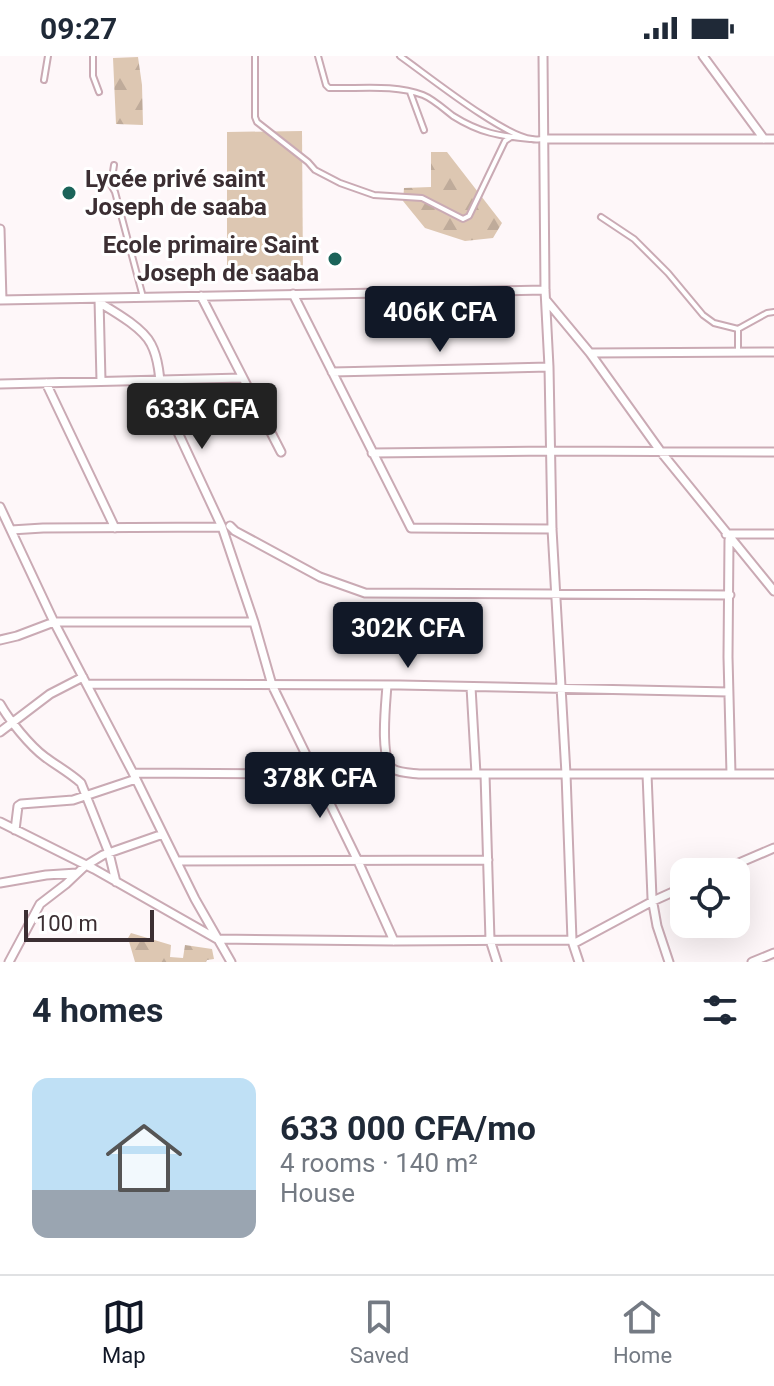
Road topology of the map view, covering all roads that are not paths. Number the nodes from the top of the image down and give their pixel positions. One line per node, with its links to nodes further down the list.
1 (48, 56): 10 (lane)
2 (93, 56): 11 (lane)
3 (255, 56): 14 (lane)
4 (318, 56): 12 (lane)
5 (400, 56): 9 (lane)
6 (409, 56): 9 (lane)
7 (543, 56): 16 (street)
8 (703, 56): 17 (street)
9 (410, 63): 15 (lane)
10 (44, 80)
11 (99, 92)
12 (410, 92): 13 (lane); 14 (lane)
13 (424, 130)
14 (511, 137): 15 (lane)
15 (530, 139): 16 (lane)
16 (544, 139): 17 (street); 22 (street)
17 (764, 139): 18 (street)
18 (774, 139)
19 (114, 165): 25 (lane)
20 (601, 217): 30 (lane)
21 (0, 229): 26 (street)
22 (545, 290): 23 (street); 27 (street)
23 (293, 294): 24 (street); 35 (street)
24 (201, 296): 25 (street); 36 (street)
25 (143, 297): 28 (street)
26 (1, 300): 28 (street)
27 (546, 300): 33 (street); 34 (street)
28 (100, 301): 37 (street); 38 (street)
29 (774, 312): 30 (lane)
30 (738, 329): 31 (lane)
31 (738, 352): 32 (street); 33 (street)
32 (774, 352)
33 (590, 353): 43 (street)
34 (549, 367): 35 (street); 41 (street)
35 (332, 372): 45 (street)
36 (242, 378): 37 (street); 42 (street)
37 (160, 379): 38 (street); 47 (street)
38 (101, 381): 39 (street)
39 (46, 383): 40 (street); 48 (street)
40 (0, 384)
41 (550, 451): 43 (street); 45 (street); 49 (street)
42 (281, 452)
43 (661, 452): 44 (street); 52 (street)
44 (774, 452)
45 (372, 453): 49 (street)
46 (1, 511): 50 (street)
47 (226, 527): 48 (street); 54 (street); 57 (street)
48 (115, 528): 50 (street)
49 (552, 529): 54 (street)
50 (11, 530): 56 (street)
51 (774, 534): 52 (street)
52 (728, 536): 53 (street); 55 (street)
53 (774, 591)
54 (556, 594): 55 (street); 63 (street)
55 (730, 595): 64 (street)
56 (54, 622): 57 (street); 58 (street); 59 (street)
57 (254, 622): 60 (street)
58 (0, 640)
59 (85, 681): 60 (street); 66 (street); 74 (street)
60 (272, 685): 61 (street); 68 (street)
61 (387, 685): 62 (street); 69 (street)
62 (471, 687): 63 (street); 69 (street)
63 (560, 689): 64 (street); 70 (street)
64 (729, 692): 72 (street)
65 (0, 704): 66 (street)
66 (14, 722): 67 (street); 75 (street)
67 (0, 732)
68 (314, 774): 74 (street); 82 (street)
69 (480, 774): 70 (street); 83 (street)
70 (566, 774): 71 (street); 93 (street)
71 (647, 774): 72 (street); 89 (street)
72 (731, 774): 73 (street)
73 (774, 774)
74 (135, 776): 75 (street); 78 (street)
75 (85, 794): 77 (street); 80 (street)
76 (0, 822): 77 (street)
77 (15, 830): 85 (street)
78 (163, 834): 80 (street); 84 (street)
79 (774, 848): 81 (street)
80 (109, 853): 85 (street); 86 (street)
81 (750, 858)
82 (357, 859): 83 (street); 84 (street); 92 (street)
83 (488, 860): 91 (street)
84 (177, 861): 90 (street)
85 (82, 869): 86 (street); 87 (street); 96 (street)
86 (116, 882): 90 (street)
87 (0, 883)
88 (670, 893): 89 (street)
89 (653, 901): 93 (street); 100 (street)
90 (217, 939): 92 (street); 97 (street)
91 (490, 940): 92 (street); 93 (street); 98 (street)
92 (394, 941)
93 (572, 942): 95 (street)
94 (774, 953): 101 (street)
95 (579, 959): 99 (street)
96 (9, 962)
97 (231, 962)
98 (497, 962)
99 (587, 962)
100 (669, 962)
101 (752, 962)

